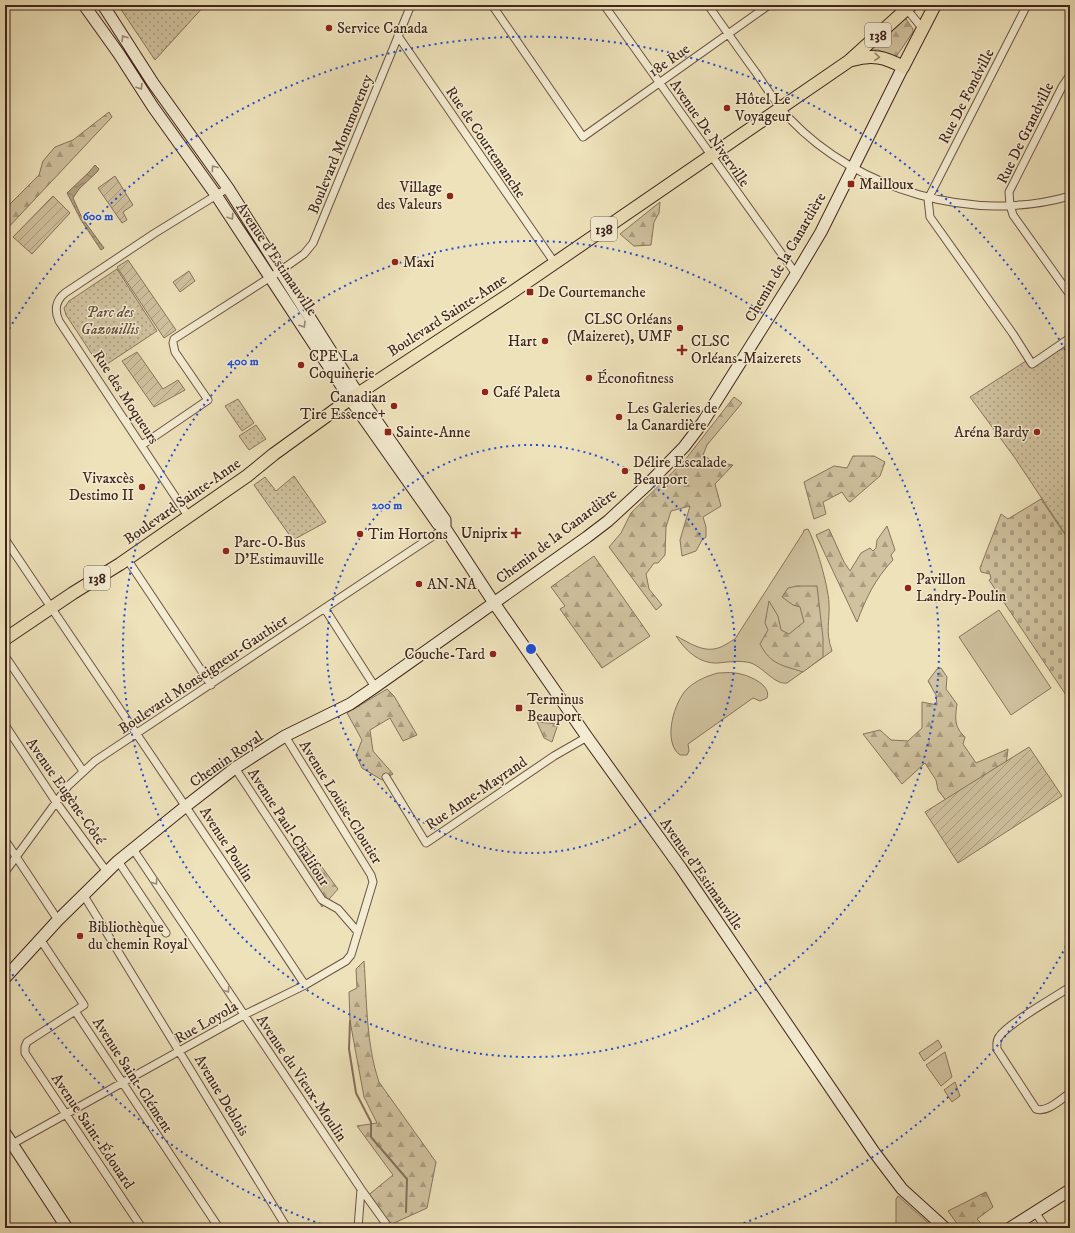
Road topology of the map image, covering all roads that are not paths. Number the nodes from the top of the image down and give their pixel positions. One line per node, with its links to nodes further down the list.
1 (84, 5): 22 (main road, Avenue d'Estimauville, one-way to 22)
2 (103, 5): 21 (main road, Avenue d'Estimauville, one-way to 2)
3 (412, 5): 13 (street, Boulevard Montmorency)
4 (492, 5): 17 (street, 18e Rue)
5 (604, 5): 17 (street, Avenue De Niverville)
6 (708, 5): 12 (street)
7 (769, 5): 12 (street, 18e Rue)
8 (935, 5): 11 (main road, Chemin de la Canardière / 138)
9 (1027, 5): 24 (street, Rue De Fondville)
10 (907, 6): 11 (street); 14 (main road, Boulevard Sainte-Anne / 138)
11 (923, 29): 15 (main road, Chemin de la Canardière / 138)
12 (728, 34): 17 (street, 18e Rue); 18 (street)
13 (398, 36): 26 (street, Rue de Courtemanche); 27 (street, Boulevard Montmorency)
14 (849, 61): 15 (main road, Boulevard Sainte-Anne / 138, one-way to 15); 18 (main road, Boulevard Sainte-Anne / 138)
15 (903, 67): 20 (main road, Chemin de la Canardière)
16 (1070, 74): 25 (street, Rue De Grandville)
17 (659, 83): 19 (street, Avenue De Niverville)
18 (781, 108): 19 (main road, Boulevard Sainte-Anne / 138); 20 (street)
19 (710, 156): 26 (main road, Boulevard Sainte-Anne / 138); 28 (street, Avenue De Niverville)
20 (854, 169): 24 (street); 28 (main road, Chemin de la Canardière)
21 (228, 188): 22 (street, Rue des Moqueurs); 27 (main road, Avenue d'Estimauville)
22 (216, 195): 27 (main road, Avenue d'Estimauville, one-way to 27); 32 (street, Rue des Moqueurs)
23 (1070, 196): 25 (street)
24 (928, 199): 25 (street); 30 (street)
25 (1010, 205): 29 (street)
26 (554, 262): 31 (main road, Boulevard Sainte-Anne / 138)
27 (276, 274): 31 (main road, Avenue d'Estimauville); 32 (street, Boulevard Montmorency)
28 (796, 274): 37 (main road, Chemin de la Canardière)
29 (1070, 295)
30 (1070, 338)
31 (354, 396): 33 (main road, Boulevard Sainte-Anne / 138); 34 (main road, Avenue d'Estimauville)
32 (142, 444): 33 (street, Rue des Moqueurs)
33 (188, 516): 36 (main road, Boulevard Sainte-Anne / 138)
34 (444, 528): 37 (main road, Avenue d'Estimauville); 39 (street, Boulevard Monseigneur-Gauthier)
35 (5, 539): 38 (street, Avenue Poulin)
36 (127, 559): 38 (main road, Boulevard Sainte-Anne / 138); 42 (street)
37 (494, 603): 43 (main road, Chemin Royal); 47 (main road, Avenue d'Estimauville)
38 (51, 608): 40 (main road, Boulevard Sainte-Anne / 138); 45 (street, Avenue Poulin)
39 (324, 608): 42 (street, Boulevard Monseigneur-Gauthier); 43 (street)
40 (5, 639)
41 (5, 656): 49 (street)
42 (211, 685): 45 (street, Boulevard Monseigneur-Gauthier)
43 (376, 687): 46 (main road, Chemin Royal)
44 (5, 725): 51 (street, Avenue Eugène-Côté)
45 (136, 734): 49 (street, Boulevard Monseigneur-Gauthier); 52 (street, Avenue Poulin)
46 (285, 736): 48 (main road, Chemin Royal); 59 (street, Avenue Louise-Cloutier)
47 (587, 737): 50 (street, Rue Anne-Mayrand); 85 (main road, Avenue d'Estimauville)
48 (235, 768): 52 (main road, Chemin Royal); 62 (street, Avenue Paul-Chalifour)
49 (83, 771): 51 (street, Boulevard Monseigneur-Gauthier)
50 (386, 777)
51 (56, 802): 55 (street, Boulevard Monseigneur-Gauthier); 58 (street, Avenue Eugène-Côté)
52 (186, 806): 54 (main road, Chemin Royal); 66 (street, Avenue Poulin)
53 (5, 840): 55 (street)
54 (133, 849): 56 (main road, Chemin Royal); 69 (street, Avenue du Vieux-Moulin, one-way to 69)
55 (16, 856): 57 (street, Boulevard Monseigneur-Gauthier); 61 (street)
56 (118, 861): 58 (main road, Chemin Royal); 63 (street)
57 (5, 872)
58 (107, 872): 60 (main road, Chemin Royal)
59 (373, 882): 62 (street, Rue Loyola)
60 (83, 894): 61 (main road, Chemin Royal); 70 (street, Avenue Deblois)
61 (58, 920): 64 (main road, Chemin Royal)
62 (357, 931): 66 (street, Rue Loyola)
63 (166, 933)
64 (40, 939): 65 (main road, Chemin Royal); 68 (street, Avenue Saint-Clément)
65 (6, 975)
66 (305, 985): 69 (street, Rue Loyola)
67 (1070, 987): 72 (street)
68 (75, 1011): 71 (street, Avenue Saint-Clément); 73 (street, Avenue Saint-Édouard)
69 (244, 1015): 70 (street, Rue Loyola); 76 (street, Avenue du Vieux-Moulin)
70 (180, 1052): 71 (street, Rue Loyola); 83 (street, Avenue Deblois)
71 (122, 1084): 73 (street, Rue Loyola); 82 (street, Avenue Saint-Clément)
72 (1070, 1093)
73 (66, 1114): 75 (street, Rue Loyola); 81 (street, Avenue Saint-Édouard)
74 (5, 1133): 75 (main road)
75 (9, 1147): 80 (main road)
76 (361, 1190): 79 (street, Avenue du Vieux-Moulin); 84 (street)
77 (1070, 1190): 78 (main road)
78 (1035, 1212): 86 (main road); 87 (street)
79 (385, 1227)
80 (66, 1228)
81 (142, 1228)
82 (219, 1228)
83 (287, 1228)
84 (358, 1228)
85 (946, 1228)
86 (1010, 1228)
87 (1046, 1228)

